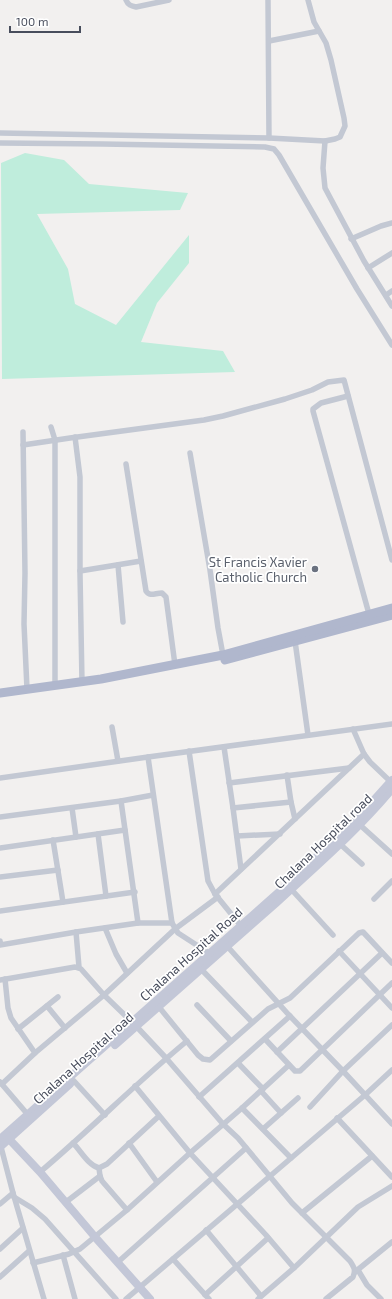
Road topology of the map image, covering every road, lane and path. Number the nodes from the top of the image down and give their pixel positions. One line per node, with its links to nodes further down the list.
1 (126, 0): 2 (street)
2 (168, 0)
3 (268, 0): 6 (street)
4 (308, 0): 5 (street)
5 (319, 31): 6 (street); 9 (street)
6 (269, 41): 8 (street)
7 (0, 133): 8 (street)
8 (269, 138): 9 (street)
9 (325, 141): 12 (street)
10 (0, 143): 18 (street)
11 (392, 223): 12 (street)
12 (351, 239): 14 (street)
13 (392, 253): 14 (street)
14 (368, 268): 16 (street)
15 (392, 291): 16 (street)
16 (386, 295): 17 (street)
17 (392, 306)
18 (392, 344)
19 (348, 396): 22 (street); 27 (street); 32 (street)
20 (51, 427): 23 (street)
21 (23, 432): 24 (street)
22 (75, 437): 23 (street); 30 (street)
23 (55, 440): 24 (street); 39 (street)
24 (23, 445): 40 (street)
25 (190, 453): 36 (street)
26 (126, 464): 28 (street)
27 (392, 560)
28 (141, 561): 29 (street); 37 (street)
29 (118, 565): 30 (street); 34 (street)
30 (80, 571): 38 (street)
31 (392, 608): 32 (main road)
32 (369, 614): 36 (main road)
33 (392, 615): 35 (main road)
34 (123, 622)
35 (295, 641): 42 (main road); 46 (street)
36 (223, 654): 37 (main road)
37 (174, 664): 38 (main road)
38 (82, 682): 39 (main road)
39 (56, 685): 40 (main road)
40 (26, 689): 41 (main road)
41 (0, 694)
42 (0, 699)
43 (392, 724): 45 (street)
44 (112, 727): 51 (street)
45 (352, 729): 46 (street); 49 (street)
46 (308, 735): 47 (street)
47 (224, 747): 48 (street); 55 (street)
48 (189, 752): 50 (street); 81 (street)
49 (364, 754): 52 (street); 56 (street)
50 (148, 757): 51 (street); 57 (street)
51 (118, 761): 54 (street)
52 (350, 768): 53 (street); 63 (street)
53 (287, 775): 55 (street); 59 (street)
54 (0, 778)
55 (230, 783): 61 (street)
56 (392, 783): 64 (street, Chalana Hospital road); 88 (street, Chalana Hospital Road)
57 (153, 795): 58 (street); 87 (street)
58 (120, 801): 60 (street); 65 (street)
59 (291, 802): 61 (street); 63 (street)
60 (72, 808): 62 (street); 69 (street)
61 (233, 808): 68 (street)
62 (0, 817)
63 (295, 819): 67 (street)
64 (360, 825): 71 (street, Chalana Hospital road); 73 (street)
65 (125, 830): 66 (street); 80 (street)
66 (98, 834): 69 (street); 82 (street)
67 (280, 834): 68 (street); 75 (street)
68 (237, 836): 75 (street)
69 (76, 837): 70 (street)
70 (53, 840): 72 (street); 76 (street)
71 (340, 844): 74 (street); 79 (street, Chalana Hospital road)
72 (0, 848)
73 (392, 854)
74 (362, 864)
75 (241, 869): 81 (street)
76 (58, 870): 77 (street); 84 (street)
77 (0, 877)
78 (392, 881): 83 (street)
79 (291, 889): 92 (street); 95 (street, Chalana Hospital road)
80 (135, 892): 82 (street); 86 (street)
81 (217, 895): 88 (street); 90 (street)
82 (106, 896): 84 (street)
83 (374, 899)
84 (64, 902): 85 (street)
85 (0, 911)
86 (138, 923): 87 (street); 89 (street)
87 (172, 923): 90 (street)
88 (241, 926): 98 (street, Chalana Hospital Road)
89 (105, 928): 91 (street); 102 (street)
90 (175, 929): 98 (street); 102 (street)
91 (76, 932): 94 (street); 100 (street)
92 (333, 935)
93 (0, 941): 94 (street)
94 (0, 945)
95 (228, 946): 98 (street, Chalana Hospital road); 110 (street)
96 (339, 951): 97 (street); 103 (street); 110 (street)
97 (382, 953): 99 (street); 103 (street)
98 (213, 955): 101 (street, Chalana Hospital road); 116 (street, Chalana Hospital Road)
99 (392, 963)
100 (78, 968): 104 (street); 107 (street)
101 (201, 969): 112 (street, Chalana Hospital road); 115 (street)
102 (127, 973): 107 (street)
103 (360, 973): 106 (street); 119 (street)
104 (2, 979): 120 (street)
105 (392, 983): 106 (street)
106 (380, 994): 113 (street); 124 (street)
107 (104, 995): 116 (street); 118 (street)
108 (58, 996): 111 (street)
109 (197, 1004): 123 (street)
110 (278, 1004): 114 (street); 115 (street)
111 (47, 1006): 118 (street); 120 (street)
112 (159, 1007): 116 (street, Chalana Hospital road); 122 (street)
113 (392, 1008)
114 (290, 1016): 119 (street); 121 (street)
115 (252, 1022): 123 (street)
116 (134, 1024): 127 (street); 132 (street, Chalana Hospital road); 144 (street, Chalana Hospital Road)
117 (392, 1026): 131 (street)
118 (64, 1028): 126 (street)
119 (302, 1028): 124 (street); 125 (street)
120 (18, 1029): 126 (street)
121 (265, 1039): 125 (street); 128 (street)
122 (187, 1041): 123 (street); 127 (street)
123 (231, 1041)
124 (323, 1050): 129 (street); 131 (street)
125 (277, 1052): 129 (street)
126 (35, 1053): 133 (street)
127 (166, 1058): 134 (street); 137 (street)
128 (238, 1062): 135 (street); 137 (street)
129 (289, 1065): 135 (street)
130 (392, 1070): 136 (street)
131 (343, 1071): 136 (street); 139 (street)
132 (74, 1081): 142 (street); 144 (street, Chalana Hospital road)
133 (1, 1083): 144 (street)
134 (135, 1086): 142 (street); 143 (street)
135 (262, 1090): 140 (street); 141 (street)
136 (365, 1095): 145 (street); 147 (street)
137 (199, 1097): 146 (street)
138 (298, 1098): 141 (street)
139 (310, 1107)
140 (242, 1108): 146 (street); 148 (street)
141 (281, 1113): 148 (street)
142 (105, 1115): 152 (street)
143 (159, 1116): 151 (street); 155 (street)
144 (29, 1117): 149 (street, Chalana Hospital road); 150 (street, Chalana Hospital Road)
145 (337, 1118): 156 (street); 157 (street)
146 (223, 1124): 154 (street); 155 (street)
147 (392, 1124)
148 (263, 1130): 157 (street)
149 (9, 1138): 153 (street, Chalana Hospital road); 159 (street)
150 (0, 1139)
151 (129, 1143): 158 (street); 164 (street)
152 (74, 1144): 158 (street); 159 (street)
153 (0, 1147): 166 (street)
154 (246, 1148): 161 (street); 162 (street)
155 (190, 1153): 162 (street); 164 (street)
156 (372, 1156): 163 (street); 171 (street)
157 (291, 1158): 161 (street)
158 (99, 1168): 160 (street)
159 (40, 1172): 167 (street)
160 (100, 1176): 167 (street); 170 (street)
161 (269, 1176): 169 (street); 171 (street)
162 (212, 1177): 169 (street); 183 (street)
163 (392, 1177)
164 (158, 1182): 170 (street)
165 (392, 1186): 175 (street)
166 (13, 1195): 168 (street); 172 (street); 180 (street)
167 (66, 1202): 174 (street)
168 (0, 1204)
169 (236, 1204): 173 (street); 176 (street)
170 (127, 1210): 174 (street)
171 (302, 1213): 175 (street)
172 (23, 1228): 178 (street); 179 (street)
173 (206, 1230): 182 (street); 185 (street)
174 (95, 1237): 180 (street); 183 (street)
175 (326, 1237): 186 (street); 187 (street)
176 (268, 1238): 185 (street); 186 (street)
177 (392, 1242): 187 (street)
178 (0, 1249)
179 (29, 1250): 184 (street); 188 (street)
180 (75, 1252): 181 (street); 194 (street)
181 (64, 1255): 184 (street); 193 (street)
182 (173, 1259): 189 (street); 190 (street)
183 (118, 1262): 189 (street)
184 (33, 1263): 192 (street)
185 (237, 1267): 190 (street); 191 (street)
186 (294, 1268): 191 (street)
187 (356, 1271): 197 (street); 198 (street)
188 (0, 1277)
189 (140, 1287): 195 (street); 196 (street)
190 (207, 1297)
191 (259, 1297)
192 (44, 1299)
193 (75, 1299)
194 (116, 1299)
195 (126, 1299)
196 (150, 1299)
197 (326, 1299)
198 (381, 1299)

